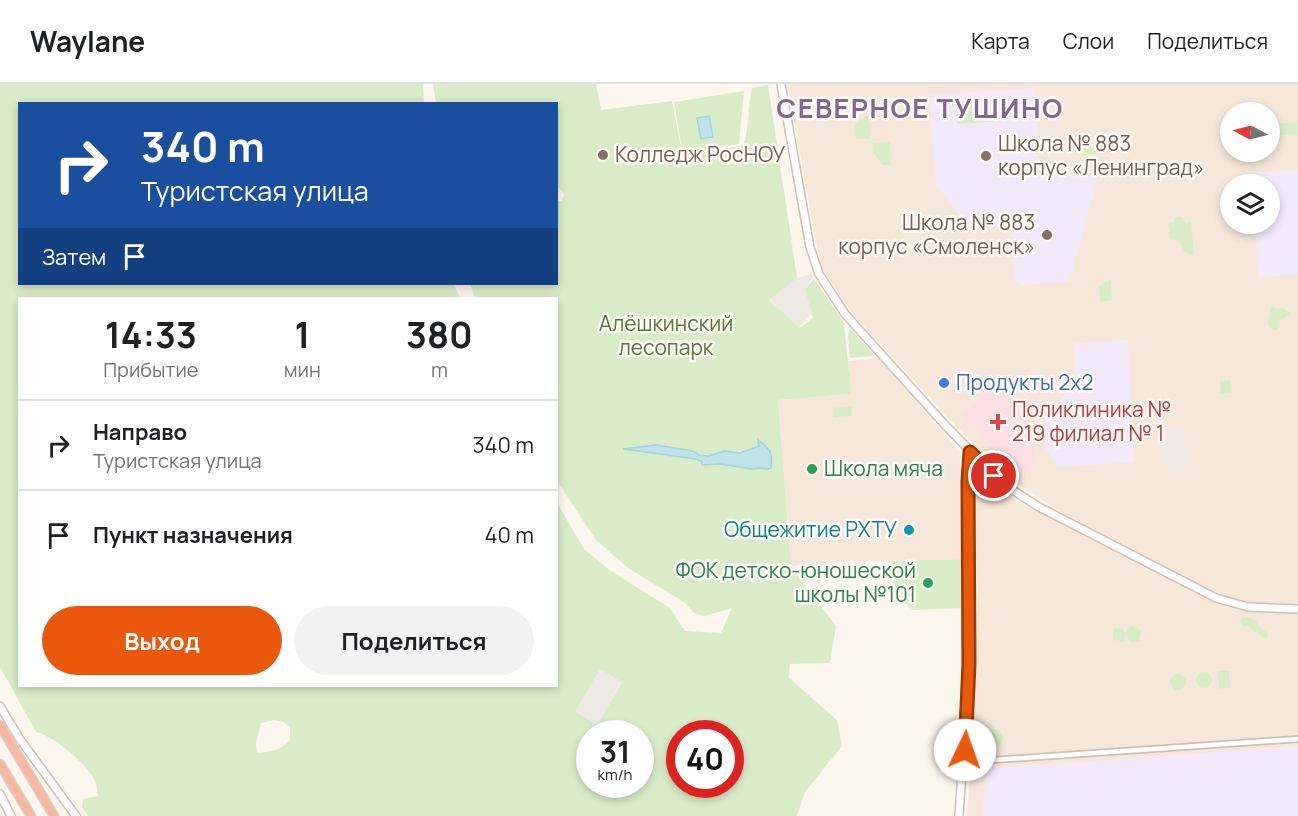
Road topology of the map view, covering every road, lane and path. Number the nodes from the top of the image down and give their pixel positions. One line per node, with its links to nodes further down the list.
1 (782, 84): 2 (main road)
2 (970, 452): 3 (main road); 7 (main road)
3 (1298, 609)
4 (0, 706): 13 (main road)
5 (0, 725): 12 (highway)
6 (1298, 739): 7 (street)
7 (964, 762): 14 (main road)
8 (0, 764): 11 (highway)
9 (0, 795): 10 (main road)
10 (11, 816)
11 (31, 816)
12 (54, 816)
13 (76, 816)
14 (960, 816)

